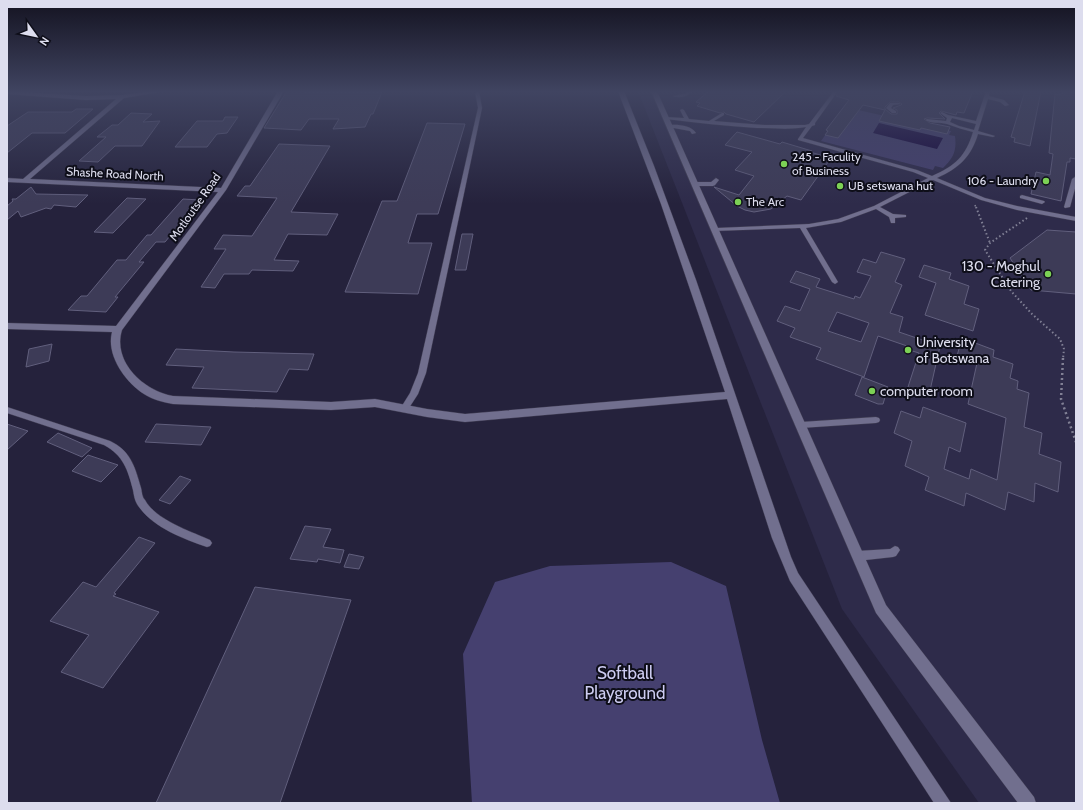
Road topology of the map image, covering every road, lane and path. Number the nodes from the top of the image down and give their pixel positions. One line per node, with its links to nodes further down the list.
1 (85, 129): 17 (street)
2 (259, 129): 19 (street, Motloutse Road)
3 (475, 129): 34 (lane)
4 (637, 129): 33 (street)
5 (671, 129): 18 (street)
6 (688, 129): 11 (lane)
7 (809, 129): 13 (lane)
8 (963, 129): 10 (lane)
9 (976, 129): 10 (lane)
10 (975, 132): 12 (lane); 13 (lane)
11 (694, 133)
12 (994, 136)
13 (933, 178): 20 (lane); 22 (lane)
14 (1075, 179): 23 (lane)
15 (7, 180): 17 (street, Shashe Road North)
16 (716, 180): 18 (lane)
17 (24, 181): 19 (street, Shashe Road North)
18 (695, 184): 28 (street)
19 (223, 190): 32 (street, Motloutse Road)
20 (972, 195): 24 (lane); 29 (path)
21 (1042, 202): 24 (lane)
22 (876, 207): 25 (lane); 27 (lane)
23 (1067, 207)
24 (1023, 210): 26 (lane); 29 (path)
25 (904, 216)
26 (1076, 219)
27 (802, 226): 28 (lane); 30 (lane)
28 (716, 230): 37 (street)
29 (990, 243): 38 (path)
30 (835, 282)
31 (7, 326): 32 (street)
32 (118, 329): 34 (street)
33 (731, 394): 34 (street); 42 (street)
34 (404, 409)
35 (7, 410): 39 (lane)
36 (876, 420): 37 (lane)
37 (801, 426): 41 (street)
38 (1076, 442)
39 (207, 543)
40 (895, 550): 41 (lane)
41 (857, 556): 43 (street)
42 (943, 803)
43 (1028, 803)

